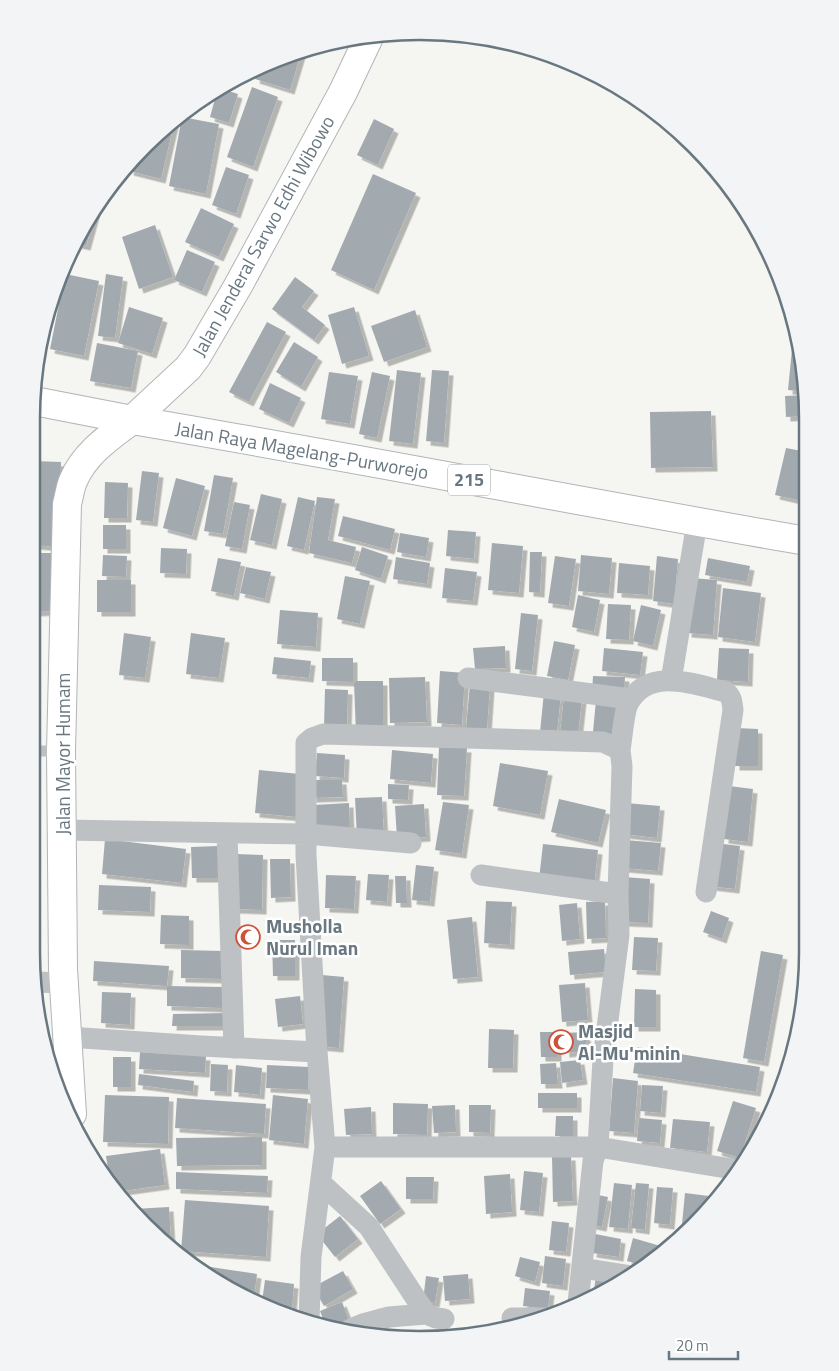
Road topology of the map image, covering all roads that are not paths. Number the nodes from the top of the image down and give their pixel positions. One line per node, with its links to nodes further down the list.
1 (366, 44): 3 (main road, Jalan Jenderal Sarwo Edhi Wibowo)
2 (41, 402): 3 (main road, Jalan Raya Magelang-Purworejo)
3 (132, 420): 4 (main road, Jalan Raya Magelang-Purworejo / 215); 11 (main road, Jalan Mayor Humam)
4 (697, 522): 5 (main road, Jalan Raya Magelang-Purworejo / 215); 7 (street)
5 (799, 540)
6 (468, 678): 8 (street)
7 (671, 681): 8 (street); 17 (street)
8 (631, 699): 9 (street)
9 (620, 750): 14 (street); 18 (street)
10 (40, 751): 11 (lane)
11 (61, 751): 12 (main road, Jalan Mayor Humam)
12 (62, 830): 13 (street); 20 (main road, Jalan Mayor Humam)
13 (227, 833): 14 (street); 22 (street)
14 (306, 834): 15 (street); 23 (street)
15 (411, 843)
16 (481, 876): 18 (street)
17 (706, 892)
18 (618, 894): 25 (street)
19 (41, 982): 20 (street)
20 (64, 983): 21 (main road, Jalan Mayor Humam)
21 (68, 1037): 22 (street); 24 (main road, Jalan Mayor Humam)
22 (234, 1048): 23 (street)
23 (317, 1052): 26 (street)
24 (71, 1101)
25 (598, 1147): 26 (street); 27 (street); 29 (street)
26 (325, 1148): 28 (street)
27 (730, 1169)
28 (321, 1183): 32 (street); 35 (street)
29 (582, 1268): 30 (street); 31 (street)
30 (619, 1274)
31 (579, 1296)
32 (309, 1314)
33 (512, 1318): 34 (street)
34 (518, 1318)
35 (358, 1326)

